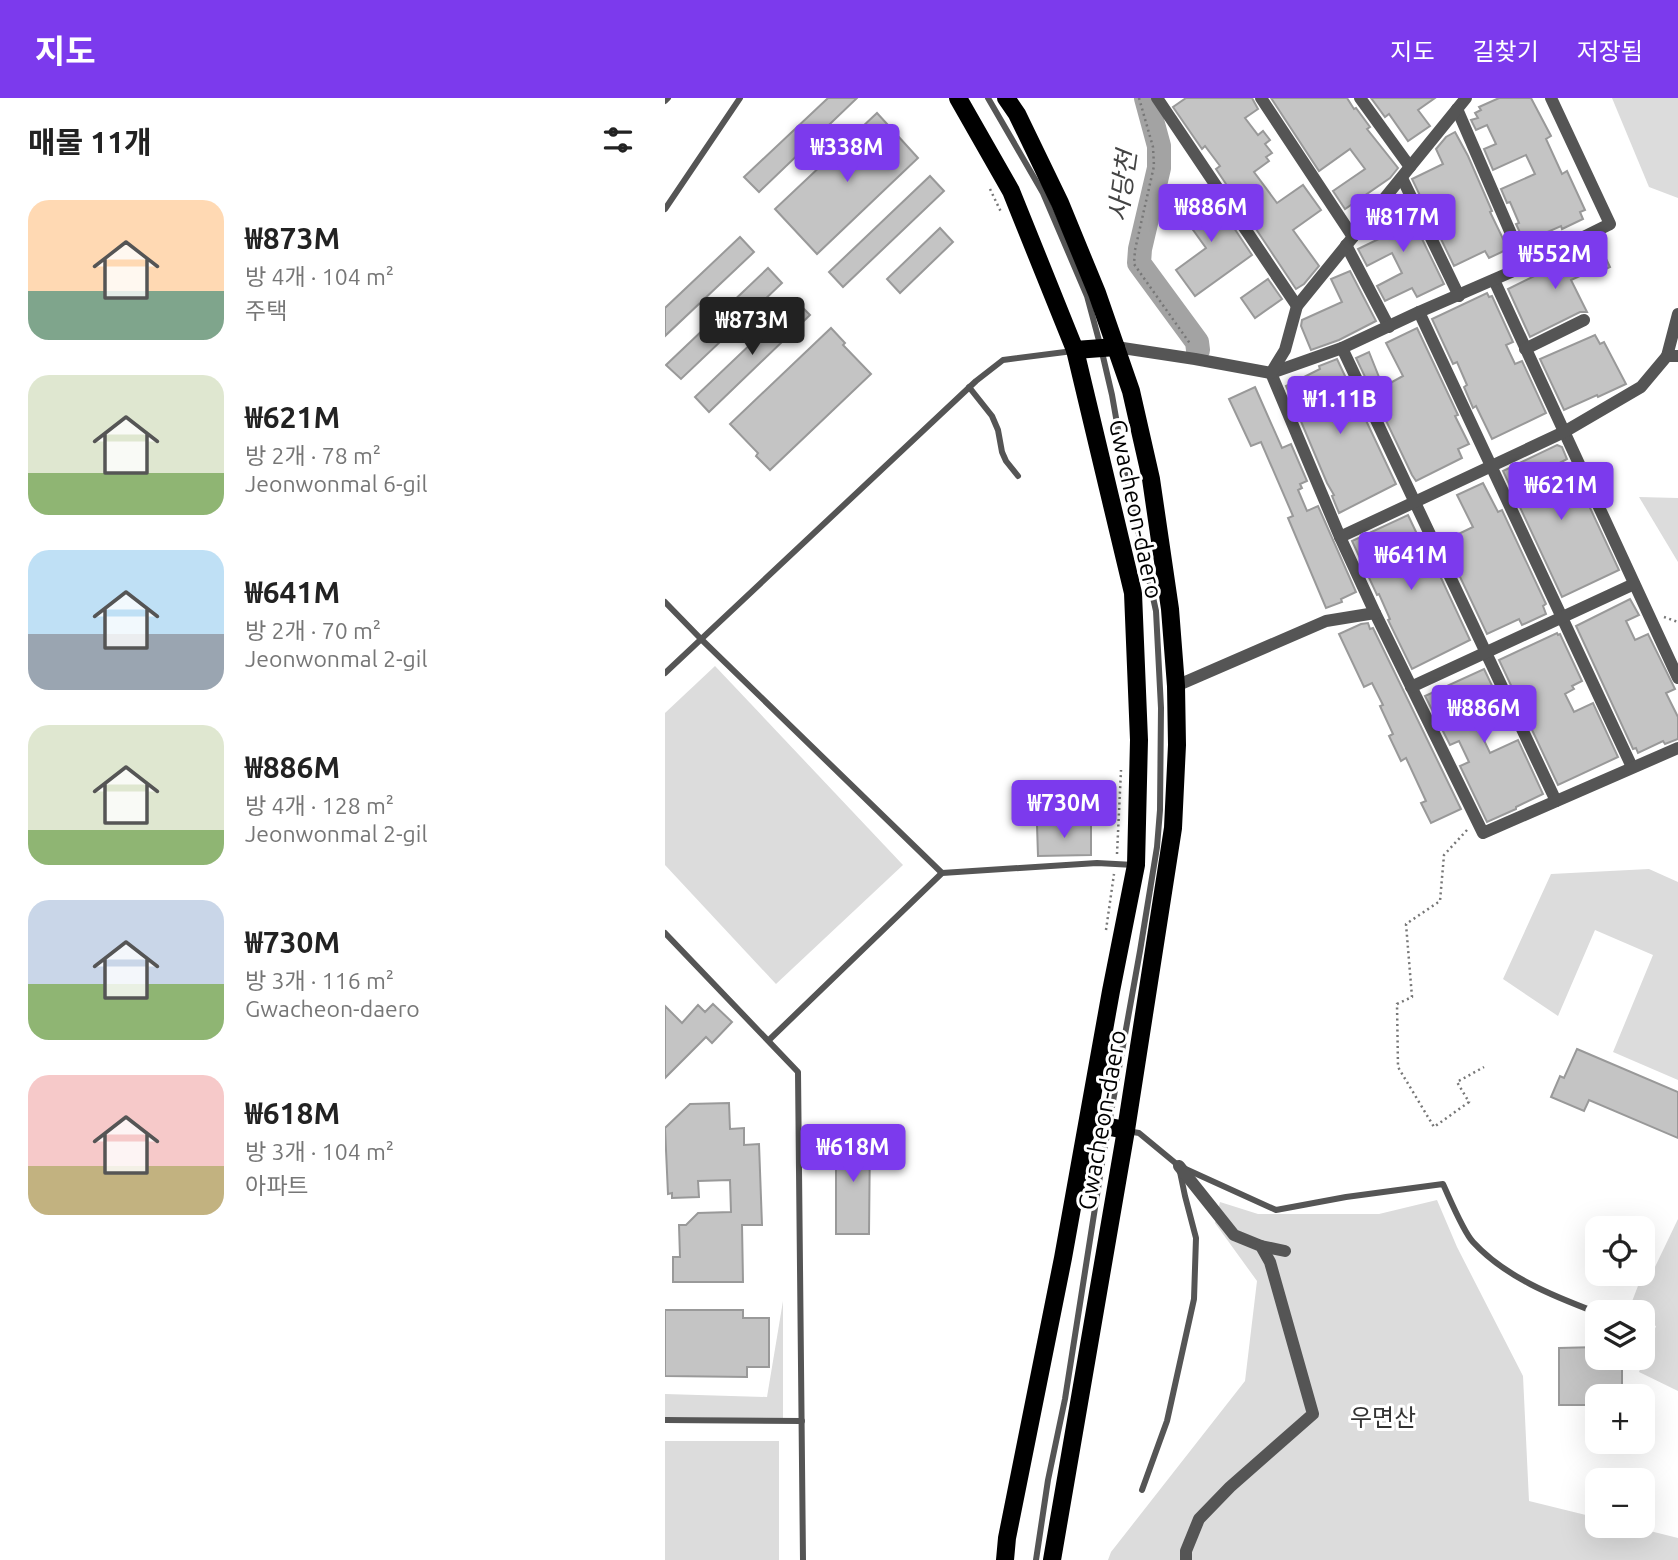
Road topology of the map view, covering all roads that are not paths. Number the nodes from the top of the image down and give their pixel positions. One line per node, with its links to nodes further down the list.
1 (740, 98): 12 (lane)
2 (957, 98): 25 (main road, Gwacheon-daero)
3 (988, 98): 22 (lane)
4 (1006, 98): 22 (main road, Gwacheon-daero)
5 (1157, 98): 17 (street)
6 (1261, 98): 13 (street)
7 (1360, 98): 11 (street)
8 (1466, 98): 10 (street)
9 (1551, 98): 14 (street)
10 (1457, 109): 11 (street); 14 (street)
11 (1406, 172): 13 (street); 16 (street)
12 (665, 209)
13 (1350, 241): 17 (street); 21 (street)
14 (1525, 266): 15 (street)
15 (1494, 280): 16 (street); 24 (street)
16 (1459, 296): 18 (street)
17 (1297, 306): 27 (street)
18 (1419, 312): 21 (street); 30 (street)
19 (1678, 314): 26 (street)
20 (1584, 320): 24 (street)
21 (1389, 327): 23 (street)
22 (1109, 348): 25 (main road); 27 (street); 42 (main road, Gwacheon-daero); 52 (lane)
23 (1342, 348): 27 (street); 32 (street)
24 (1525, 349): 29 (street)
25 (1075, 351): 28 (lane); 47 (main road, Gwacheon-daero)
26 (1673, 356): 29 (street)
27 (1271, 373): 33 (street)
28 (969, 387): 31 (lane); 38 (lane)
29 (1564, 432): 30 (street); 34 (street)
30 (1491, 466): 32 (street); 37 (street)
31 (1018, 475)
32 (1415, 502): 33 (street); 39 (street)
33 (1341, 537): 36 (street)
34 (1634, 584): 37 (street); 41 (street)
35 (665, 602): 38 (lane)
36 (1375, 613): 42 (street); 43 (street)
37 (1563, 616): 39 (street); 45 (street)
38 (701, 639): 40 (lane); 48 (lane)
39 (1486, 651): 43 (street); 46 (street)
40 (665, 673)
41 (1678, 678)
42 (1176, 687): 52 (main road, Gwacheon-daero)
43 (1411, 687): 46 (street)
44 (1676, 749): 45 (street)
45 (1632, 767): 46 (street)
46 (1556, 801)
47 (1136, 865): 48 (lane); 51 (main road, Gwacheon-daero)
48 (942, 873): 50 (lane)
49 (665, 933): 50 (lane)
50 (769, 1040): 58 (lane)
51 (1088, 1123): 52 (main road); 60 (main road, Gwacheon-daero)
52 (1118, 1128): 53 (lane); 62 (lane); 63 (main road, Gwacheon-daero)
53 (1179, 1166): 54 (street); 56 (lane); 59 (lane)
54 (1261, 1246): 55 (street); 64 (street)
55 (1285, 1251)
56 (1585, 1308)
57 (665, 1420): 58 (lane)
58 (802, 1420): 61 (lane)
59 (1142, 1490)
60 (1004, 1557)
61 (803, 1560)
62 (1036, 1560)
63 (1052, 1560)
64 (1186, 1560)

